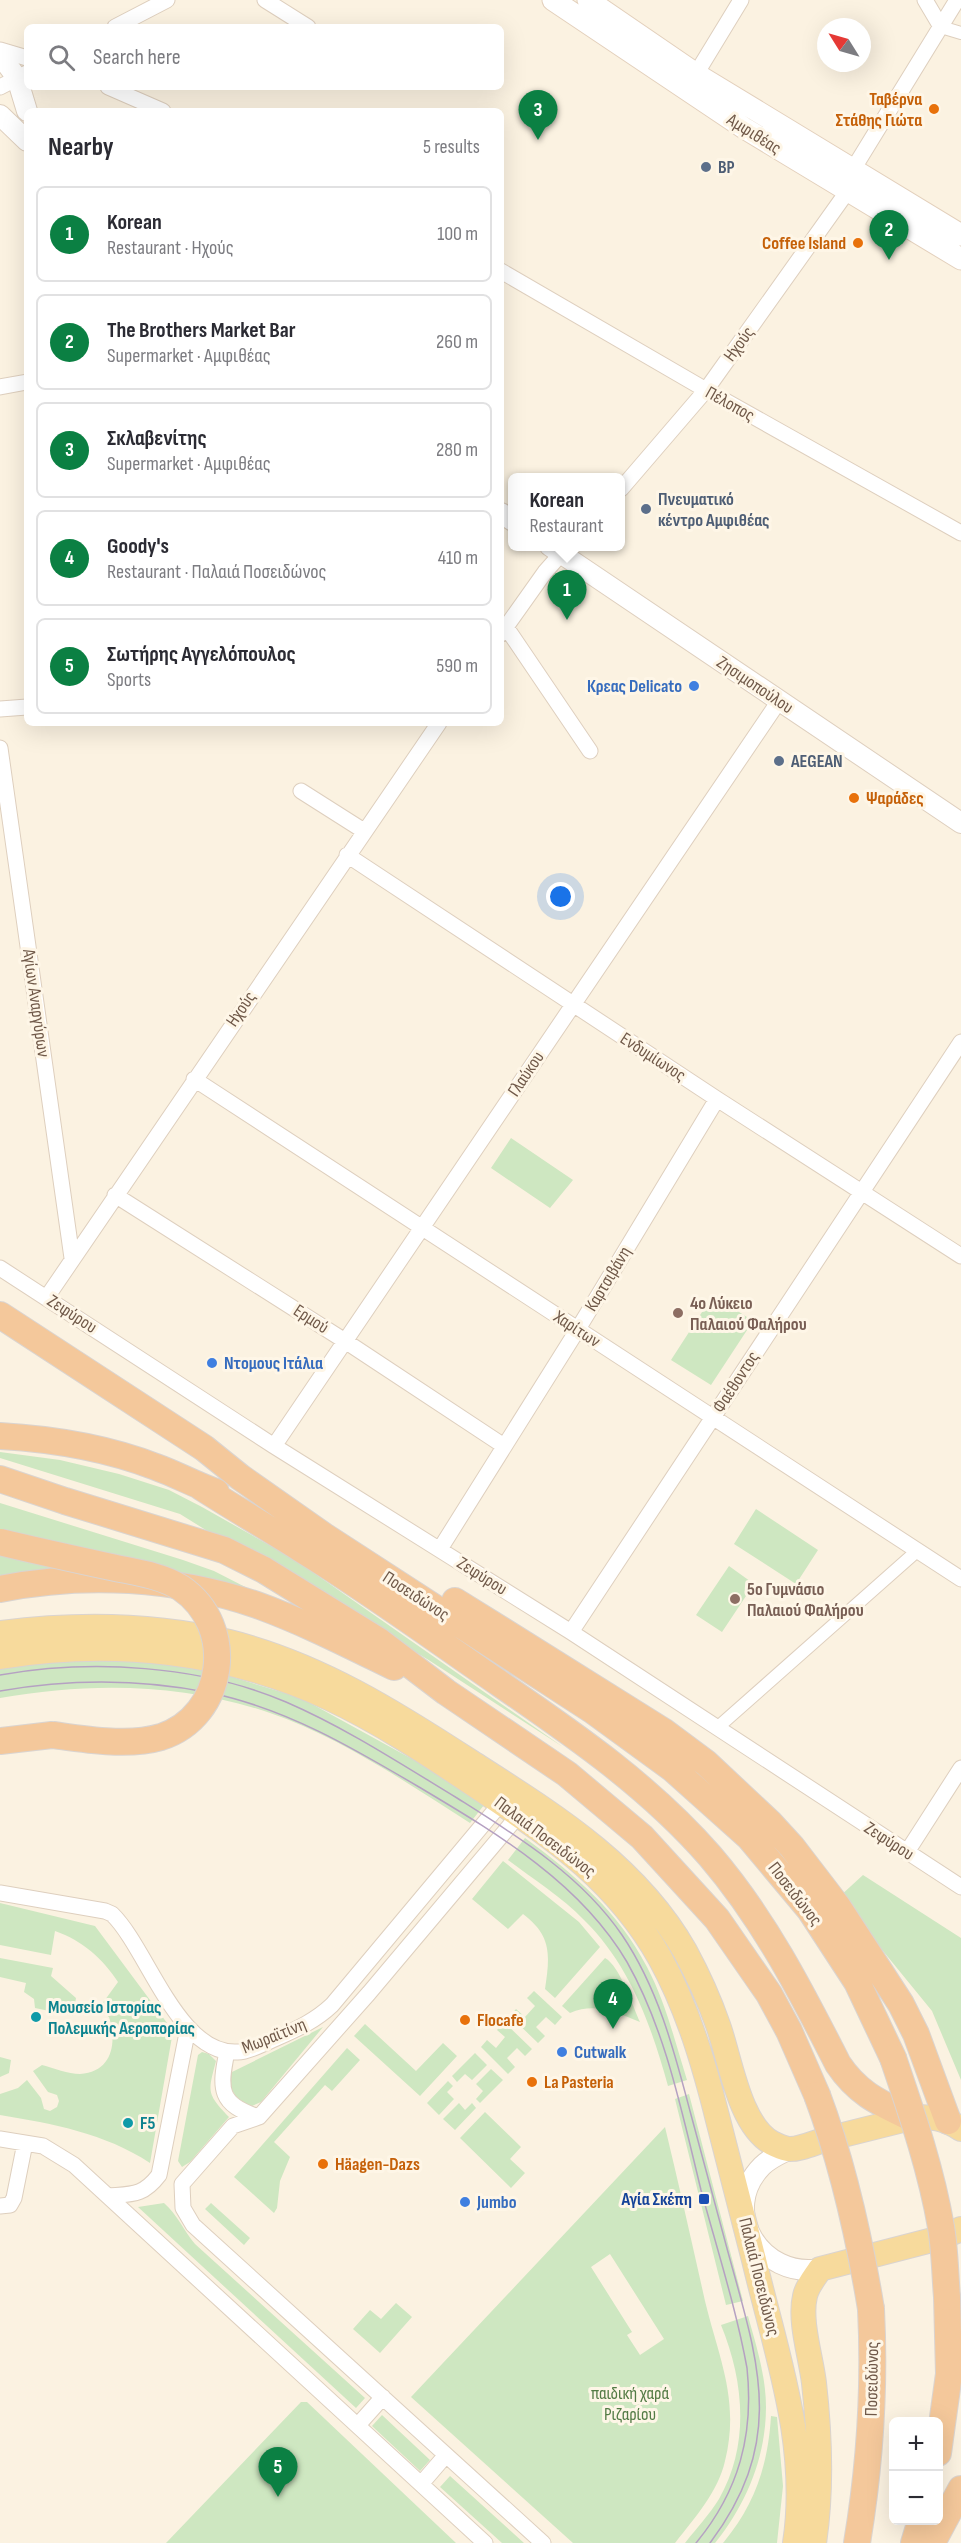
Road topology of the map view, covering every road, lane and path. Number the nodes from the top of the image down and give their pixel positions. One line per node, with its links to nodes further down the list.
1 (166, 0): 8 (street)
2 (265, 0): 9 (street)
3 (553, 0): 22 (main road, Αμφιθέας)
4 (588, 0): 14 (main road, Αμφιθέας)
5 (741, 0): 14 (street)
6 (925, 0): 10 (street)
7 (957, 0): 10 (street)
8 (121, 24)
9 (303, 24)
10 (941, 27): 11 (street); 21 (street)
11 (961, 33)
12 (0, 52): 13 (street); 15 (street)
13 (24, 57)
14 (696, 74): 21 (main road, Αμφιθέας)
15 (15, 79): 17 (street)
16 (115, 90): 18 (street)
17 (26, 108)
18 (156, 108)
19 (0, 115): 20 (street)
20 (24, 138)
21 (852, 171): 23 (main road, Αμφιθέας)
22 (847, 192): 24 (main road, Αμφιθέας); 28 (street, Ηχούς)
23 (961, 235)
24 (961, 259)
25 (504, 273): 28 (street, Πέλοπος)
26 (24, 383): 27 (street)
27 (0, 387)
28 (706, 390): 29 (street, Ηχούς); 30 (street, Πέλοπος)
29 (625, 484)
30 (961, 533)
31 (559, 551): 33 (street)
32 (563, 551): 35 (street, Ζησιμοπούλου)
33 (504, 629)
34 (504, 631): 40 (street)
35 (778, 700): 42 (street, Ζησιμοπούλου); 45 (street, Γλαύκου)
36 (24, 707): 37 (street)
37 (0, 709)
38 (437, 726): 43 (street, Ηχούς)
39 (0, 748): 53 (street, Αγίων Αναργύρων)
40 (590, 751)
41 (301, 791): 43 (street)
42 (961, 823)
43 (364, 831): 44 (street, Ηχούς)
44 (347, 855): 45 (street, Ενδυμίωνος); 47 (street, Ηχούς)
45 (573, 1004): 48 (street, Ενδυμίωνος); 51 (street, Γλαύκου)
46 (961, 1042): 49 (street, Φαέθοντος)
47 (194, 1079): 50 (street, Ηχούς); 51 (street, Χαρίτων)
48 (717, 1099): 49 (street, Ενδυμίωνος); 57 (street, Καρτσιβάνη)
49 (862, 1192): 52 (street, Ενδυμίωνος); 59 (street, Φαέθοντος)
50 (115, 1195): 53 (street, Ηχούς); 58 (street, Ερμού)
51 (422, 1228): 57 (street, Χαρίτων); 58 (street, Γλαύκου)
52 (961, 1256)
53 (72, 1258): 55 (street, Ηχούς)
54 (0, 1268): 55 (street, Ζεφύρου)
55 (47, 1298): 61 (street, Ζεφύρου)
56 (0, 1315): 63 (highway, Ποσειδώνος)
57 (578, 1329): 59 (street, Χαρίτων); 62 (street, Καρτσιβάνη)
58 (345, 1341): 61 (street, Γλαύκου); 62 (street, Ερμού)
59 (713, 1418): 69 (street, Χαρίτων); 72 (street, Φαέθοντος)
60 (0, 1436): 65 (highway, Ποσειδώνος)
61 (274, 1446): 68 (street, Ζεφύρου)
62 (504, 1446): 68 (street, Καρτσιβάνη)
63 (204, 1448): 66 (highway, Ποσειδώνος); 89 (highway)
64 (0, 1479): 75 (highway, Ποσειδώνος)
65 (201, 1486): 66 (highway, Ποσειδώνος); 88 (highway)
66 (324, 1536): 101 (highway, Ποσειδώνος, bridge)
67 (0, 1542): 77 (highway, bridge)
68 (440, 1549): 72 (street, Ζεφύρου)
69 (917, 1551): 70 (street, Χαρίτων); 76 (street)
70 (961, 1579)
71 (0, 1589): 75 (highway, Ποσειδώνος)
72 (571, 1632): 76 (street, Ζεφύρου)
73 (0, 1633): 79 (main road, Παλαιά Ποσειδώνος)
74 (0, 1657): 79 (main road, Παλαιά Ποσειδώνος)
75 (446, 1692): 111 (highway, Ποσειδώνος, bridge)
76 (717, 1728): 80 (street, Ζεφύρου)
77 (0, 1741)
78 (961, 1768): 80 (street)
79 (516, 1802): 83 (street, Μωραϊτίνη); 84 (street, Μωραϊτίνη); 92 (main road, Παλαιά Ποσειδώνος); 97 (main road, Παλαιά Ποσειδώνος)
80 (907, 1852): 81 (street, Ζεφύρου)
81 (961, 1887)
82 (0, 1893): 85 (street, Μωραϊτίνη)
83 (342, 1994): 84 (street); 86 (street, Μωραϊτίνη)
84 (357, 2007): 87 (street, Μωραϊτίνη)
85 (188, 2028): 86 (street, Μωραϊτίνη); 93 (street)
86 (227, 2052): 87 (street)
87 (259, 2117): 94 (street, Μωραϊτίνη)
88 (911, 2118): 89 (main road); 92 (main road)
89 (957, 2125)
90 (0, 2139): 91 (street)
91 (24, 2144): 95 (street); 96 (street)
92 (790, 2150): 97 (street)
93 (159, 2175): 94 (street); 95 (street)
94 (182, 2184): 100 (street)
95 (108, 2196): 102 (street)
96 (0, 2206)
97 (746, 2225): 99 (street); 109 (main road, Παλαιά Ποσειδώνος)
98 (961, 2229): 99 (main road)
99 (820, 2269): 110 (main road, Παλαιά Ποσειδώνος)
100 (383, 2397): 102 (street); 103 (street)
101 (943, 2421)
102 (358, 2425): 104 (street)
103 (446, 2455): 104 (street); 108 (street)
104 (421, 2484): 107 (street)
105 (961, 2489): 113 (highway)
106 (919, 2525): 112 (highway)
107 (485, 2543)
108 (543, 2543)
109 (795, 2543)
110 (814, 2543)
111 (857, 2543)
112 (914, 2543)
113 (932, 2543)

